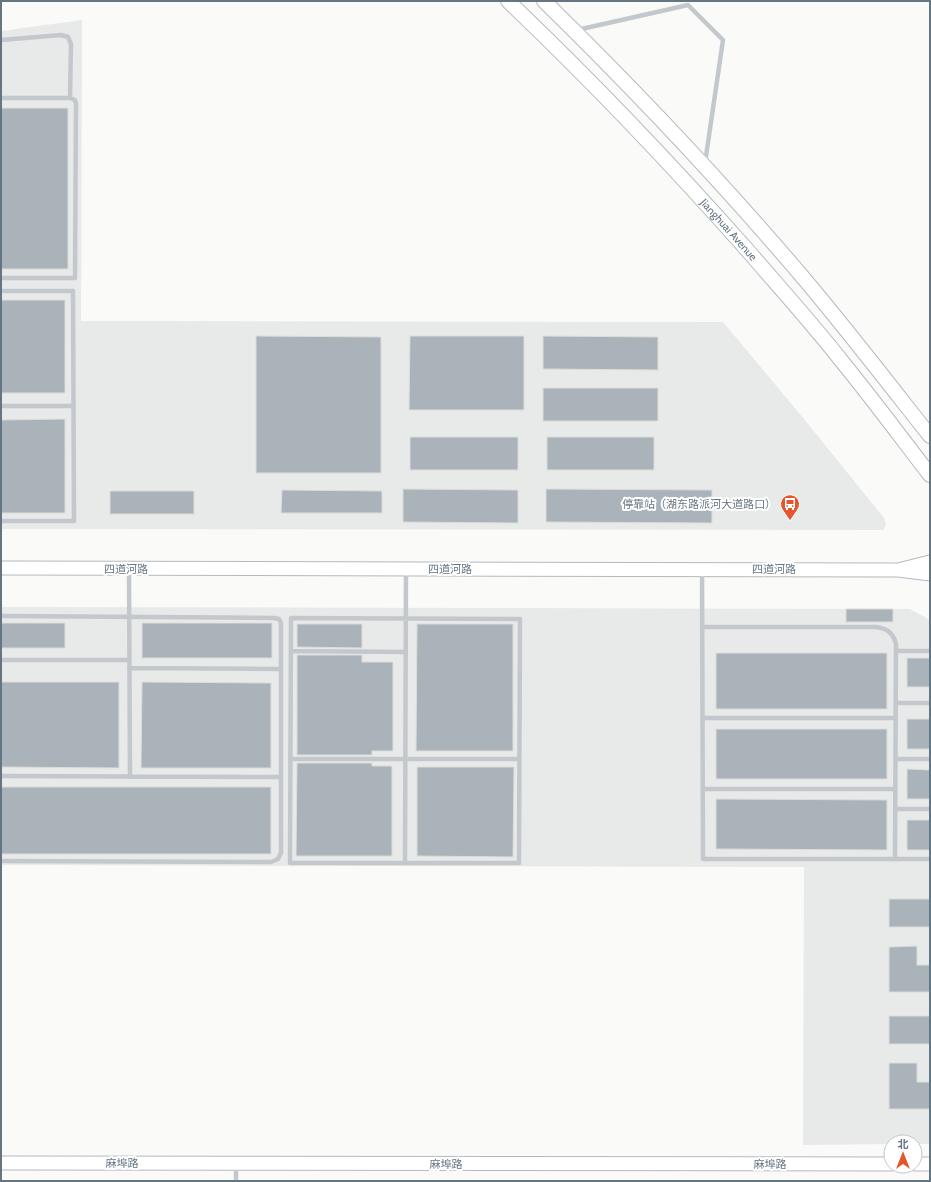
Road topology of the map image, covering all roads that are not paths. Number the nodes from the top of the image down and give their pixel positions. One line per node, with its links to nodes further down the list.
1 (508, 1): 13 (main road, Jianghuai Avenue)
2 (544, 1): 3 (main road)
3 (574, 30): 7 (main road); 7 (lane)
4 (1, 40): 6 (lane)
5 (1, 98): 6 (lane)
6 (70, 98): 8 (lane)
7 (704, 167): 12 (main road)
8 (1, 278)
9 (1, 291): 11 (lane)
10 (1, 406): 11 (lane)
11 (73, 406): 14 (lane)
12 (930, 436)
13 (930, 475)
14 (1, 521)
15 (930, 562): 20 (street)
16 (1, 568): 17 (street, 四道河路)
17 (128, 569): 18 (street, 四道河路); 23 (lane)
18 (406, 569): 19 (street, 四道河路); 24 (lane)
19 (702, 569): 20 (street, 四道河路); 25 (lane)
20 (898, 570): 21 (street)
21 (930, 574)
22 (1, 616): 23 (lane)
23 (129, 617): 31 (lane); 33 (lane)
24 (406, 618): 26 (lane); 29 (lane); 40 (lane)
25 (702, 627): 27 (lane); 36 (lane)
26 (291, 651): 29 (lane); 38 (lane)
27 (896, 651): 28 (lane); 34 (lane)
28 (930, 651)
29 (406, 652): 39 (lane)
30 (1, 660): 31 (lane)
31 (129, 660): 32 (lane)
32 (129, 668): 33 (lane); 44 (lane)
33 (281, 669): 45 (lane)
34 (896, 703): 35 (lane); 37 (lane)
35 (930, 703)
36 (702, 718): 37 (lane); 46 (lane)
37 (896, 718): 41 (lane)
38 (290, 759): 39 (lane); 53 (lane)
39 (405, 759): 40 (lane); 53 (lane)
40 (520, 759): 53 (lane)
41 (896, 759): 42 (lane); 47 (lane)
42 (930, 759)
43 (1, 776): 44 (lane)
44 (130, 777): 45 (lane)
45 (281, 778): 52 (lane)
46 (702, 789): 47 (lane); 50 (lane)
47 (895, 789): 48 (lane)
48 (895, 809): 49 (lane); 50 (lane)
49 (930, 809)
50 (895, 859): 51 (lane)
51 (930, 859)
52 (1, 861)
53 (405, 863)
54 (1, 1163): 55 (street, 麻埠路)
55 (236, 1163): 56 (street, 麻埠路); 57 (lane)
56 (883, 1164)
57 (236, 1181)

